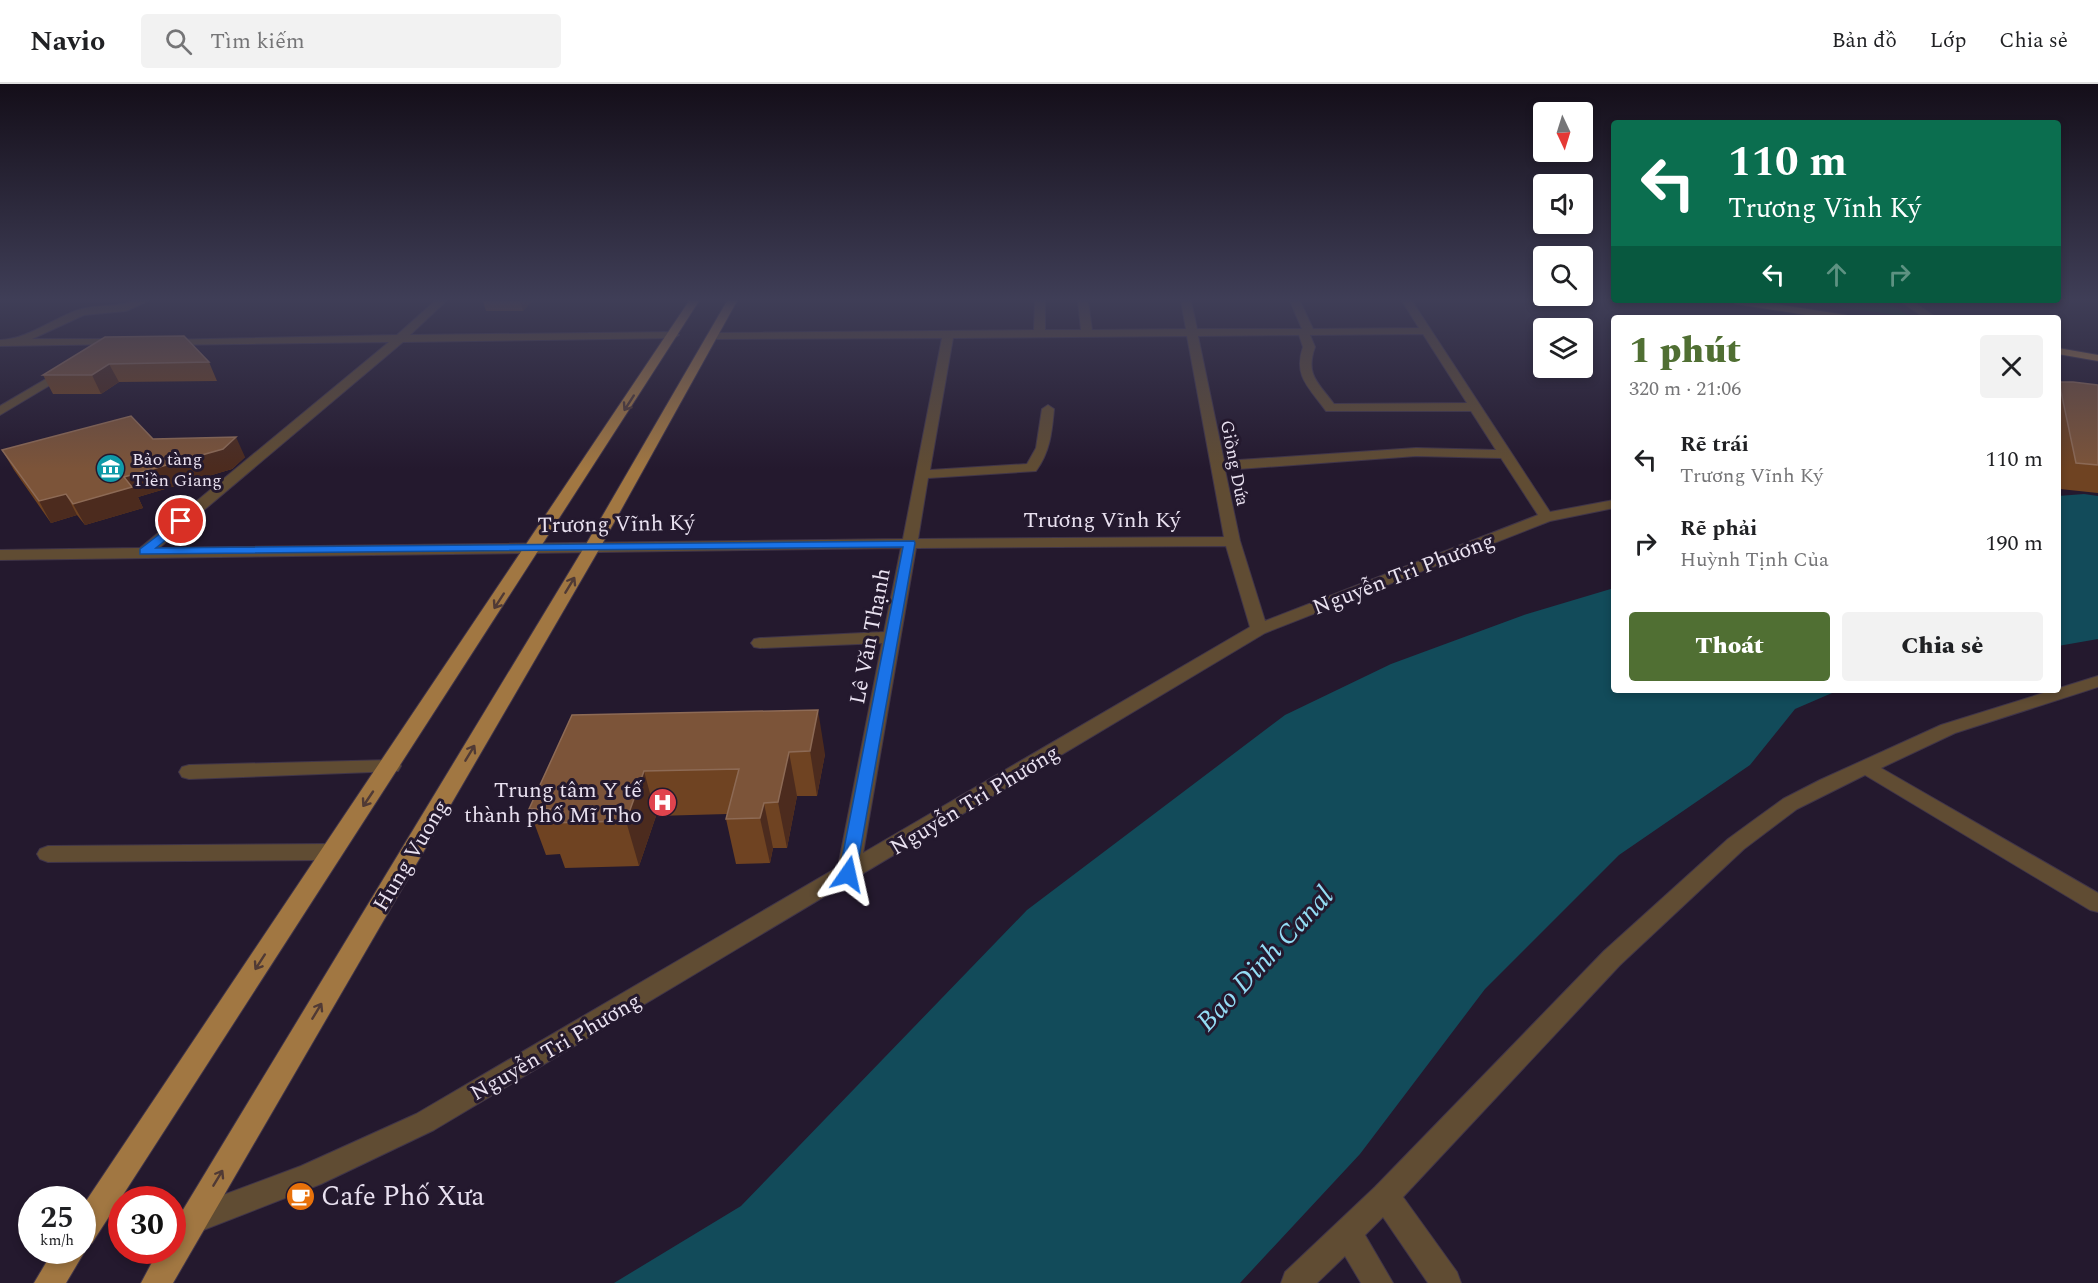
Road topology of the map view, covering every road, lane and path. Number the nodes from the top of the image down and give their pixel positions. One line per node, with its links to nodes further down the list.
1 (377, 357): 21 (street)
2 (660, 357): 19 (main road, one-way to 19)
3 (701, 357): 20 (main road, Hung Vuong)
4 (944, 357): 14 (street, Lê Văn Thạnh)
5 (1196, 357): 13 (street, Giồng Dứa)
6 (1305, 357): 9 (street)
7 (1442, 357): 9 (street)
8 (75, 365): 11 (street)
9 (1475, 407): 12 (street)
10 (1048, 409): 14 (street)
11 (0, 411)
12 (1505, 454): 13 (street); 16 (street)
13 (1217, 466): 17 (street, Giồng Dứa)
14 (923, 474): 18 (street, Lê Văn Thạnh)
15 (1611, 505): 16 (street, Nguyễn Tri Phương)
16 (1546, 517): 23 (street, Nguyễn Tri Phương)
17 (1232, 541): 18 (street, Trương Vĩnh Ký); 23 (street, Giồng Dứa)
18 (910, 543): 20 (street, Trương Vĩnh Ký); 24 (street, Lê Văn Thạnh)
19 (535, 546): 20 (street, Trương Vĩnh Ký); 21 (street, Trương Vĩnh Ký); 29 (main road, one-way to 29)
20 (593, 546): 38 (main road, Hung Vuong, one-way to 20)
21 (145, 552): 22 (street, Trương Vĩnh Ký)
22 (0, 555)
23 (1259, 629): 34 (street, Nguyễn Tri Phương)
24 (892, 637): 25 (street); 34 (street, Lê Văn Thạnh)
25 (760, 643)
26 (2098, 681): 28 (street)
27 (2060, 693): 30 (street)
28 (2061, 693)
29 (391, 766): 31 (street); 32 (main road, one-way to 32)
30 (1864, 767): 35 (street); 36 (street)
31 (189, 772)
32 (332, 852): 33 (street); 37 (main road, one-way to 37)
33 (48, 854)
34 (848, 874): 38 (street, Nguyễn Tri Phương)
35 (2098, 904)
36 (1386, 1196): 39 (street); 45 (street)
37 (96, 1212)
38 (194, 1220): 42 (main road, Hung Vuong)
39 (1347, 1233): 43 (street); 44 (street)
40 (61, 1264): 41 (main road)
41 (49, 1283)
42 (156, 1283)
43 (1296, 1283)
44 (1378, 1283)
45 (1446, 1283)

